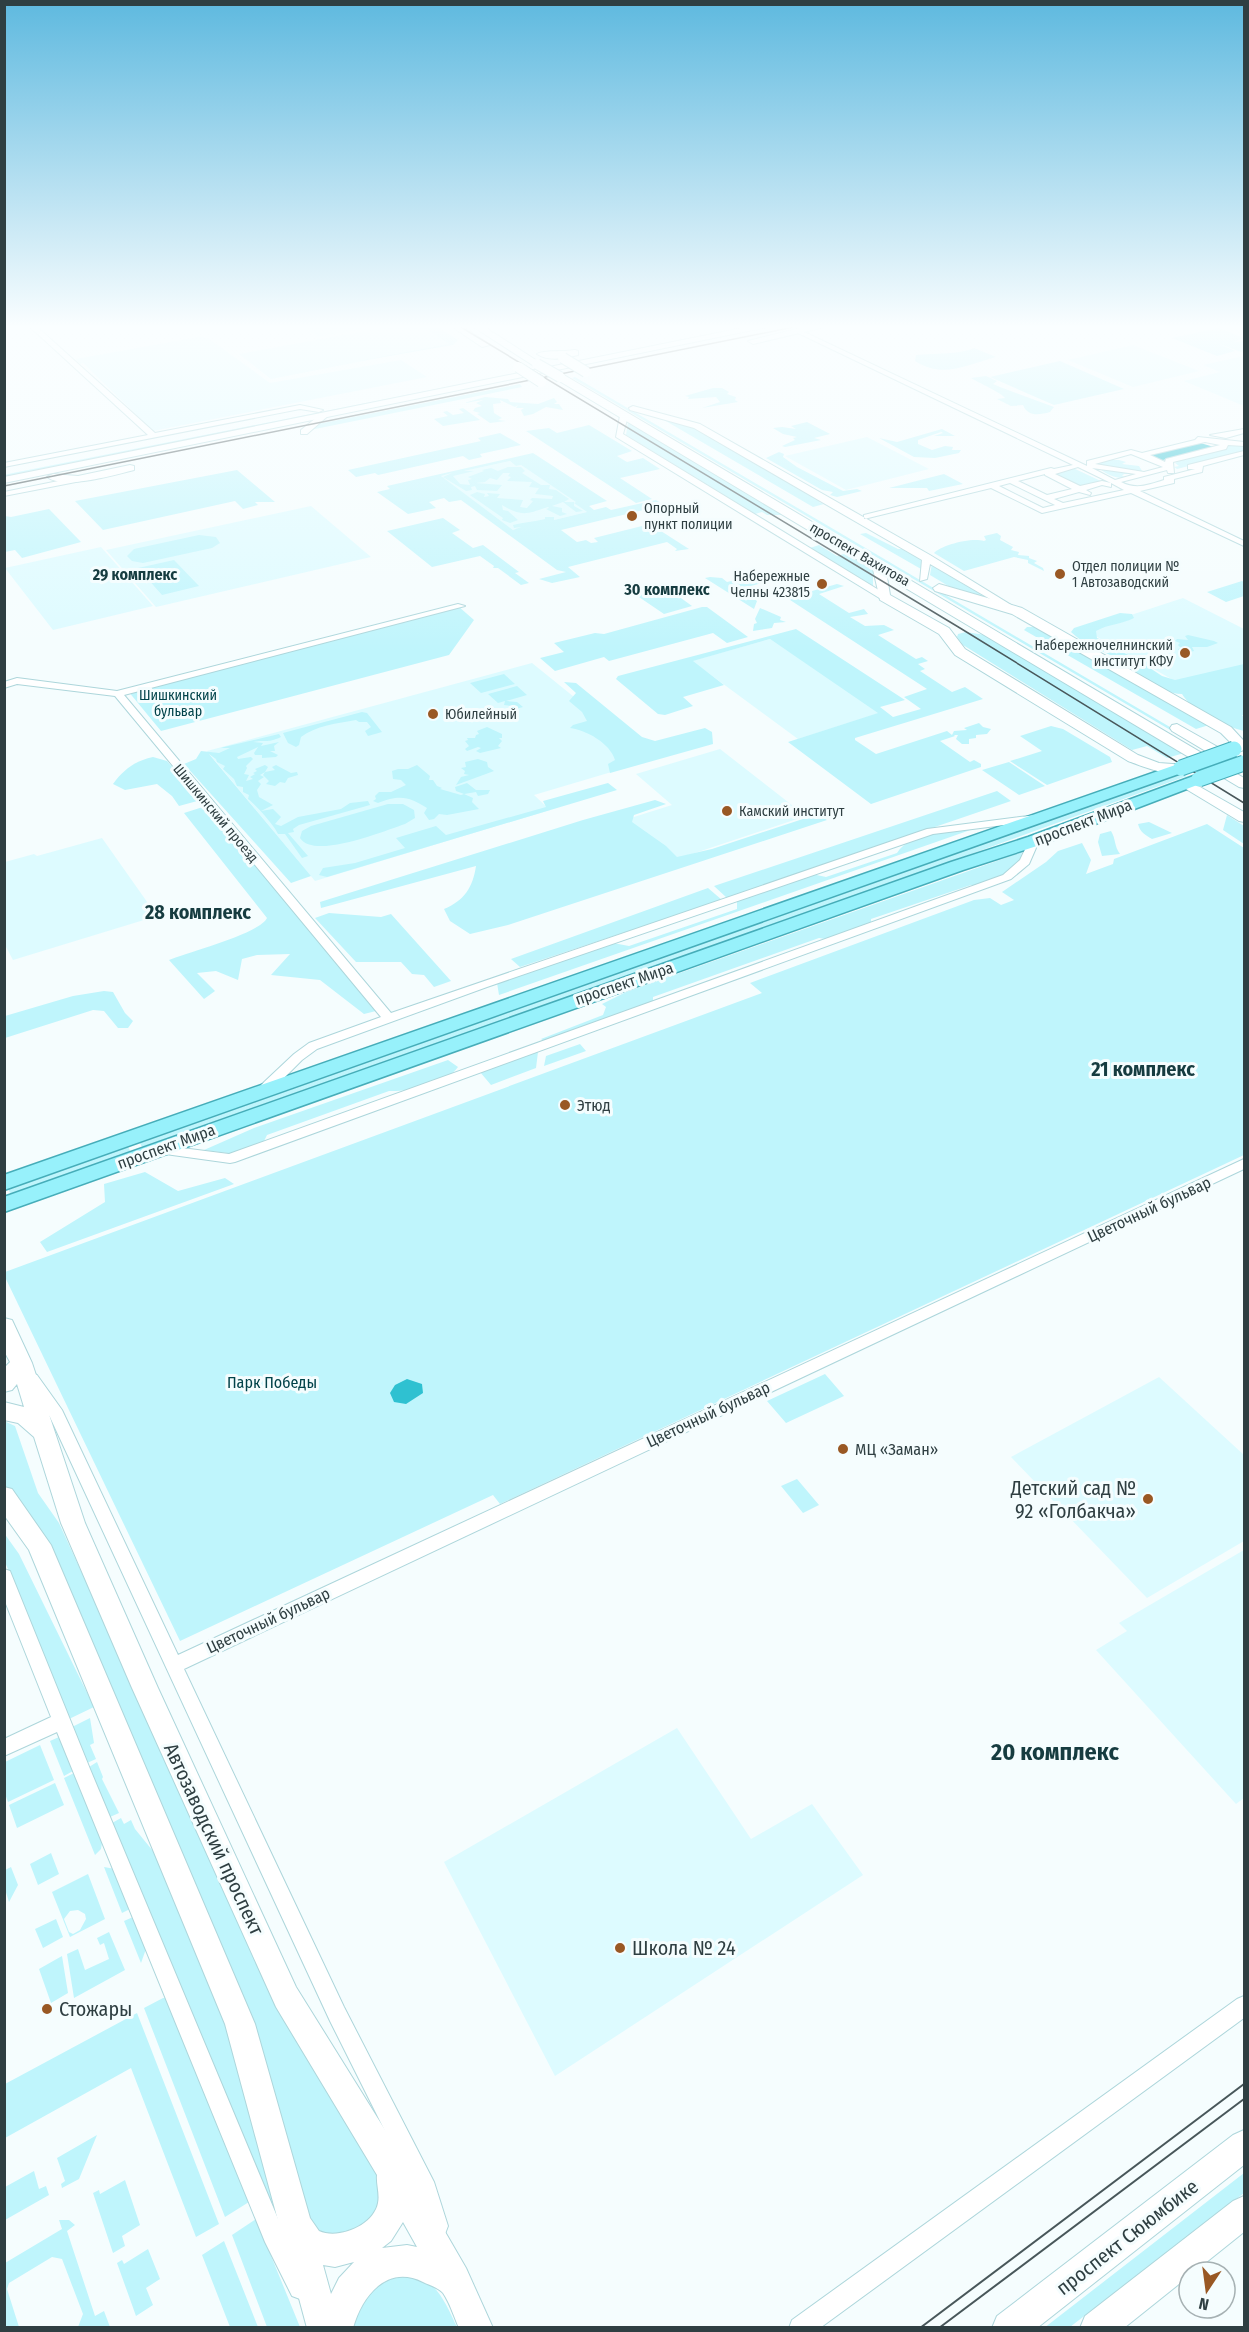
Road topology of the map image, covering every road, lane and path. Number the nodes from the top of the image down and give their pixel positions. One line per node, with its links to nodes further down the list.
1 (154, 435): 21 (street)
2 (195, 435): 22 (main road)
3 (202, 435): 29 (main road)
4 (619, 435): 52 (street)
5 (665, 435): 49 (main road, проспект Вахитова)
6 (668, 435): 50 (main road, проспект Вахитова)
7 (713, 435): 48 (street)
8 (1017, 435): 26 (street)
9 (1230, 435): 10 (street)
10 (1200, 440): 11 (street); 13 (street)
11 (1225, 442): 12 (street); 14 (street)
12 (1245, 444)
13 (1167, 449): 15 (street); 18 (street)
14 (1213, 450): 16 (street); 17 (street)
15 (1134, 452): 18 (street); 26 (street)
16 (1204, 452): 19 (street); 20 (street)
17 (1245, 453): 20 (street)
18 (1142, 455): 28 (street)
19 (1183, 458): 25 (street); 28 (street)
20 (1221, 460): 24 (street); 25 (street)
21 (9, 464): 22 (street)
22 (46, 464): 29 (main road)
23 (147, 464): 30 (main road)
24 (1232, 464)
25 (1199, 465): 28 (street)
26 (1077, 466): 27 (street); 28 (street); 35 (street)
27 (1050, 472): 31 (street); 32 (street); 33 (street)
28 (1161, 474): 35 (street); 37 (street)
29 (6, 477): 30 (main road)
30 (78, 478): 38 (street)
31 (1011, 480): 34 (street); 36 (street)
32 (1065, 481): 33 (street); 37 (street)
33 (1052, 484): 37 (street)
34 (992, 485): 39 (street); 41 (street)
35 (1134, 491): 42 (street); 47 (street)
36 (1034, 492): 39 (street); 40 (street)
37 (1078, 492): 40 (street)
38 (4, 494)
39 (1011, 497): 44 (street)
40 (1047, 498): 42 (street)
41 (929, 504): 43 (street); 46 (street)
42 (1062, 506): 44 (street)
43 (944, 509)
44 (1042, 511): 45 (street)
45 (1029, 515)
46 (871, 519)
47 (1245, 544)
48 (927, 557): 50 (street); 54 (street)
49 (879, 566): 52 (main road); 58 (main road, проспект Вахитова)
50 (923, 579): 51 (main road, проспект Вахитова)
51 (939, 588): 54 (main road); 63 (main road, проспект Вахитова)
52 (884, 597): 57 (main road)
53 (461, 606): 60 (street)
54 (1017, 611): 55 (main road)
55 (1039, 623): 56 (main road); 61 (main road)
56 (1020, 628)
57 (944, 631): 58 (main road); 62 (main road)
58 (1003, 639): 65 (main road, проспект Вахитова)
59 (4, 685): 60 (street)
60 (117, 694): 70 (street, Шишкинский проезд)
61 (1240, 744): 64 (main road, проспект Мира, bridge)
62 (1133, 758): 64 (main road); 66 (main road)
63 (1245, 765): 64 (main road, проспект Мира, bridge)
64 (1189, 777): 66 (main road, проспект Мира); 68 (main road); 69 (main road, проспект Мира)
65 (1245, 784)
66 (1131, 785): 67 (main road, проспект Мира)
67 (1036, 818): 70 (street); 71 (main road, проспект Мира)
68 (1245, 818)
69 (1034, 840): 73 (main road, проспект Мира); 73 (street)
70 (388, 1018): 71 (street)
71 (266, 1088): 72 (main road, проспект Мира)
72 (144, 1132): 73 (main road); 75 (main road, проспект Мира)
73 (156, 1149): 75 (main road, проспект Мира)
74 (1245, 1164): 82 (street, Цветочный бульвар)
75 (5, 1199)
76 (4, 1326): 77 (main road, Автозаводский проспект)
77 (13, 1373): 79 (main road, Автозаводский проспект); 82 (street)
78 (4, 1411): 79 (main road)
79 (43, 1432): 87 (main road, Автозаводский проспект)
80 (4, 1496): 89 (main road)
81 (4, 1576): 83 (street)
82 (173, 1666): 90 (street)
83 (62, 1721): 84 (street); 91 (street)
84 (4, 1748)
85 (1245, 2006): 95 (street)
86 (1245, 2146): 96 (main road, проспект Сююмбике)
87 (389, 2165): 89 (main road); 90 (main road, Автозаводский проспект)
88 (1245, 2212): 97 (main road)
89 (293, 2216): 92 (main road)
90 (454, 2280): 93 (main road); 94 (main road, Автозаводский проспект)
91 (319, 2328)
92 (324, 2328)
93 (336, 2328)
94 (476, 2328)
95 (800, 2328)
96 (1009, 2328)
97 (1097, 2328)

